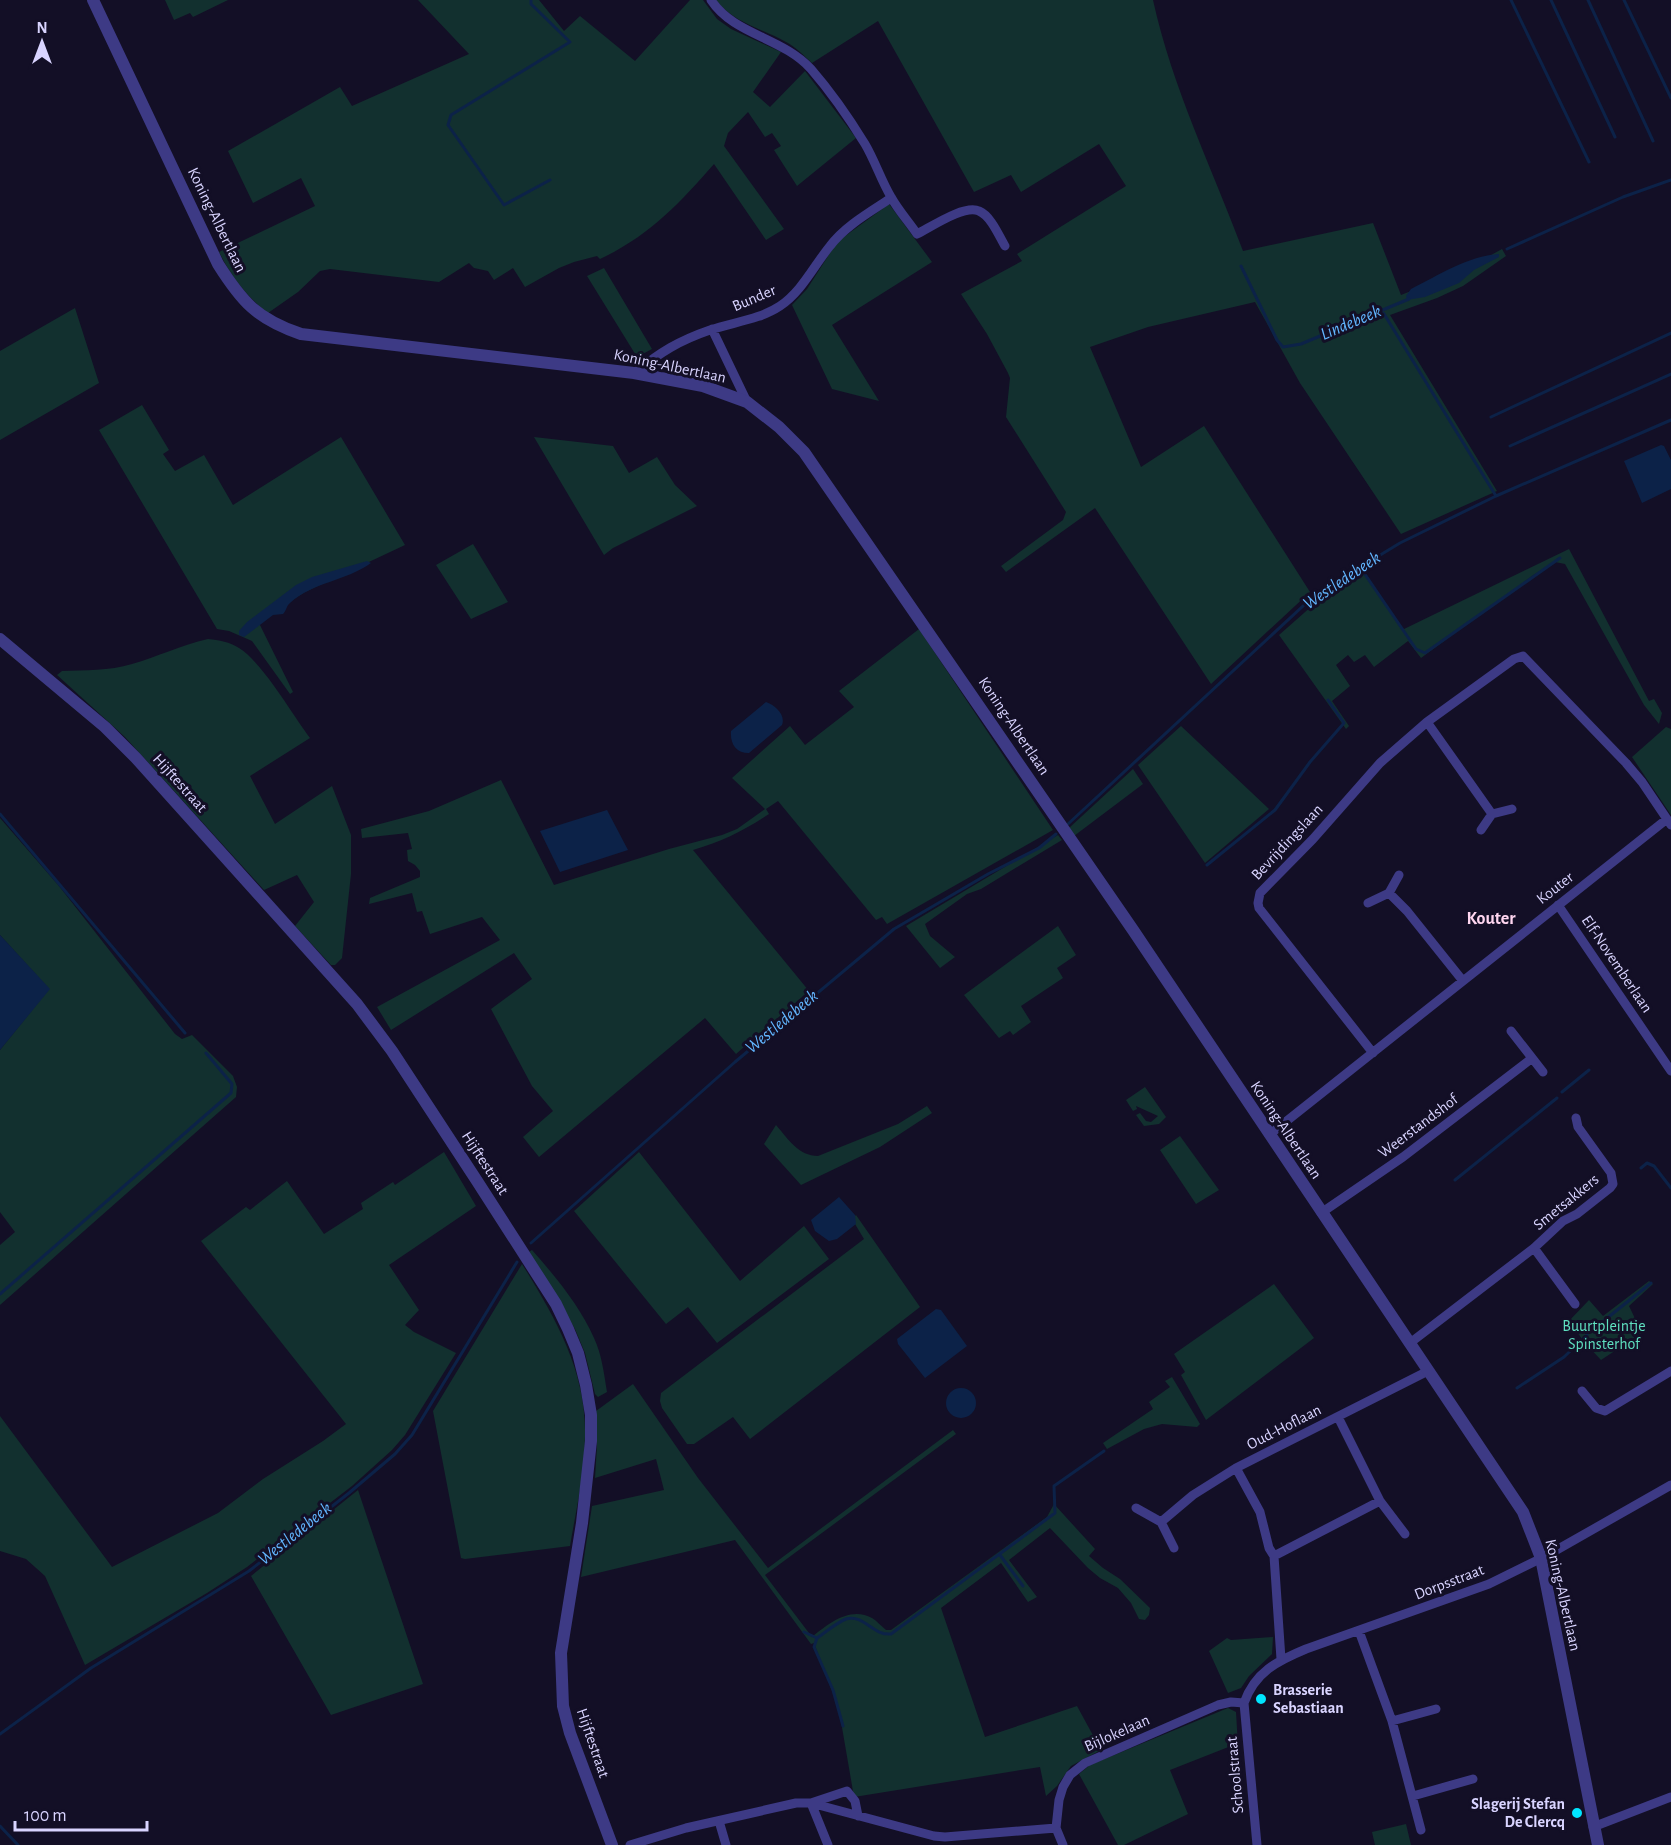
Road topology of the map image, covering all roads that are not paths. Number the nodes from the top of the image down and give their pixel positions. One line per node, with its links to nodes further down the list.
1 (93, 0): 6 (street, Koning-Albertlaan)
2 (711, 0): 3 (street)
3 (891, 198): 4 (street); 5 (street, Bunder)
4 (1005, 246)
5 (712, 329): 6 (street, Bunder); 7 (street)
6 (634, 372): 7 (street, Koning-Albertlaan)
7 (747, 402): 25 (street, Koning-Albertlaan)
8 (0, 639): 58 (street, Hijftestraat)
9 (1427, 723): 11 (street); 12 (street, Bevrijdingslaan); 20 (street, Bevrijdingslaan)
10 (1512, 809): 11 (street)
11 (1492, 814): 13 (street)
12 (1669, 822): 17 (street, Kouter)
13 (1481, 830)
14 (1399, 875): 15 (street)
15 (1389, 893): 16 (street); 18 (street)
16 (1368, 903)
17 (1558, 905): 18 (street, Kouter); 22 (street, Elf-Novemberlaan)
18 (1463, 981): 20 (street, Kouter)
19 (1511, 1031): 21 (street)
20 (1372, 1053): 25 (street, Kouter)
21 (1531, 1059): 23 (street); 26 (street, Weerstandshof)
22 (1671, 1071)
23 (1543, 1072)
24 (1576, 1118): 27 (street, Smetsakkers)
25 (1269, 1135): 26 (street, Koning-Albertlaan)
26 (1321, 1213): 29 (street, Koning-Albertlaan)
27 (1534, 1248): 28 (street, Smetsakkers); 29 (street, Smetsakkers)
28 (1575, 1304)
29 (1410, 1343): 30 (street, Koning-Albertlaan)
30 (1428, 1371): 33 (street, Oud-Hoflaan); 42 (street, Koning-Albertlaan)
31 (1671, 1371): 32 (street)
32 (1582, 1391)
33 (1338, 1417): 34 (street, Oud-Hoflaan); 36 (street)
34 (1236, 1468): 38 (street, Oud-Hoflaan); 41 (street)
35 (1671, 1485): 42 (street, Dorpsstraat)
36 (1380, 1502): 39 (street); 41 (street)
37 (1136, 1508): 38 (street)
38 (1161, 1522): 40 (street)
39 (1405, 1534)
40 (1174, 1548)
41 (1274, 1556): 44 (street)
42 (1541, 1558): 43 (street, Dorpsstraat); 54 (street, Koning-Albertlaan)
43 (1359, 1631): 44 (street, Dorpsstraat); 47 (street)
44 (1281, 1659): 45 (street, Dorpsstraat)
45 (1244, 1703): 55 (street, Bijlokelaan); 63 (street, Schoolstraat)
46 (1436, 1709): 47 (street)
47 (1392, 1721): 49 (street)
48 (1473, 1779): 49 (street)
49 (1413, 1796): 56 (street)
50 (1671, 1797): 54 (street)
51 (811, 1803): 52 (street); 52 (street); 53 (street); 61 (street)
52 (858, 1816): 57 (street)
53 (719, 1821): 59 (street); 60 (street)
54 (1593, 1827): 64 (street, Koning-Albertlaan)
55 (1056, 1828): 57 (street); 62 (street)
56 (1420, 1830)
57 (935, 1840)
58 (612, 1845)
59 (630, 1845)
60 (726, 1845)
61 (828, 1845)
62 (1063, 1845)
63 (1257, 1845)
64 (1598, 1845)

